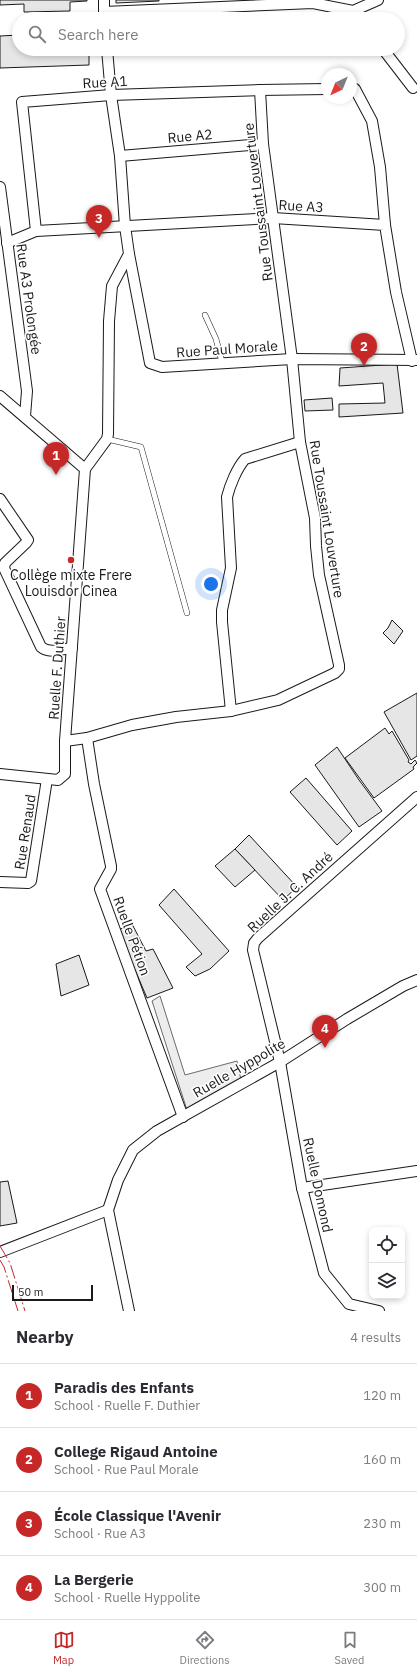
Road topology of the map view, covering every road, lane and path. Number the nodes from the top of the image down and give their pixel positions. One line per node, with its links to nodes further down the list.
1 (104, 0): 4 (street)
2 (378, 0): 3 (street)
3 (353, 11): 5 (street)
4 (104, 12)
5 (173, 12)
6 (108, 56): 12 (street)
7 (388, 56): 8 (street)
8 (413, 88)
9 (321, 89): 10 (street, Rue A1)
10 (260, 90): 12 (street, Rue A1); 13 (street, Rue Toussaint Louverture)
11 (357, 93): 17 (street)
12 (111, 95): 14 (street); 19 (street, Rue A1)
13 (263, 144): 14 (street, Rue A2); 16 (street, Rue Toussaint Louverture)
14 (120, 156): 18 (street)
15 (0, 187): 20 (street, Rue A3 Prolongée)
16 (273, 218): 17 (street, Rue A3); 18 (street, Rue A3); 23 (street, Rue Toussaint Louverture)
17 (385, 225): 24 (street)
18 (125, 226): 19 (street, Rue A3); 21 (street)
19 (36, 231): 20 (street, Rue A3)
20 (7, 243): 27 (street, Rue A3 Prolongée)
21 (129, 254): 25 (street, Rue Paul Morale); 28 (street)
22 (206, 315): 25 (lane)
23 (292, 359): 24 (street, Rue Paul Morale); 25 (street, Rue Paul Morale); 29 (street, Rue Toussaint Louverture)
24 (415, 361)
25 (222, 362)
26 (0, 396): 27 (street)
27 (25, 416): 30 (street)
28 (106, 439): 30 (street); 32 (lane)
29 (300, 442): 34 (street); 34 (street, Rue Toussaint Louverture)
30 (85, 470): 33 (street, Ruelle F. Duthier)
31 (0, 499): 33 (street)
32 (187, 613)
33 (72, 648): 36 (street, Ruelle F. Duthier)
34 (231, 711): 35 (street, Rue Toussaint Louverture)
35 (87, 738): 36 (street, Rue Toussaint Louverture); 43 (street, Ruelle Pétion)
36 (65, 741): 38 (street, Ruelle F. Duthier)
37 (0, 774): 38 (street)
38 (47, 779): 40 (street, Rue Renaud)
39 (417, 797): 42 (street, Ruelle J. C. André)
40 (0, 882)
41 (417, 980): 42 (street, Ruelle Hyppolite)
42 (280, 1062): 43 (street, Ruelle Hyppolite); 45 (street, Ruelle Domond)
43 (183, 1117): 46 (street, Ruelle Hyppolite)
44 (417, 1171): 45 (street)
45 (302, 1188): 48 (street, Ruelle Domond)
46 (108, 1210): 47 (street); 49 (street)
47 (0, 1252)
48 (348, 1308): 50 (street, Ruelle Domond)
49 (129, 1311)
50 (379, 1311)

